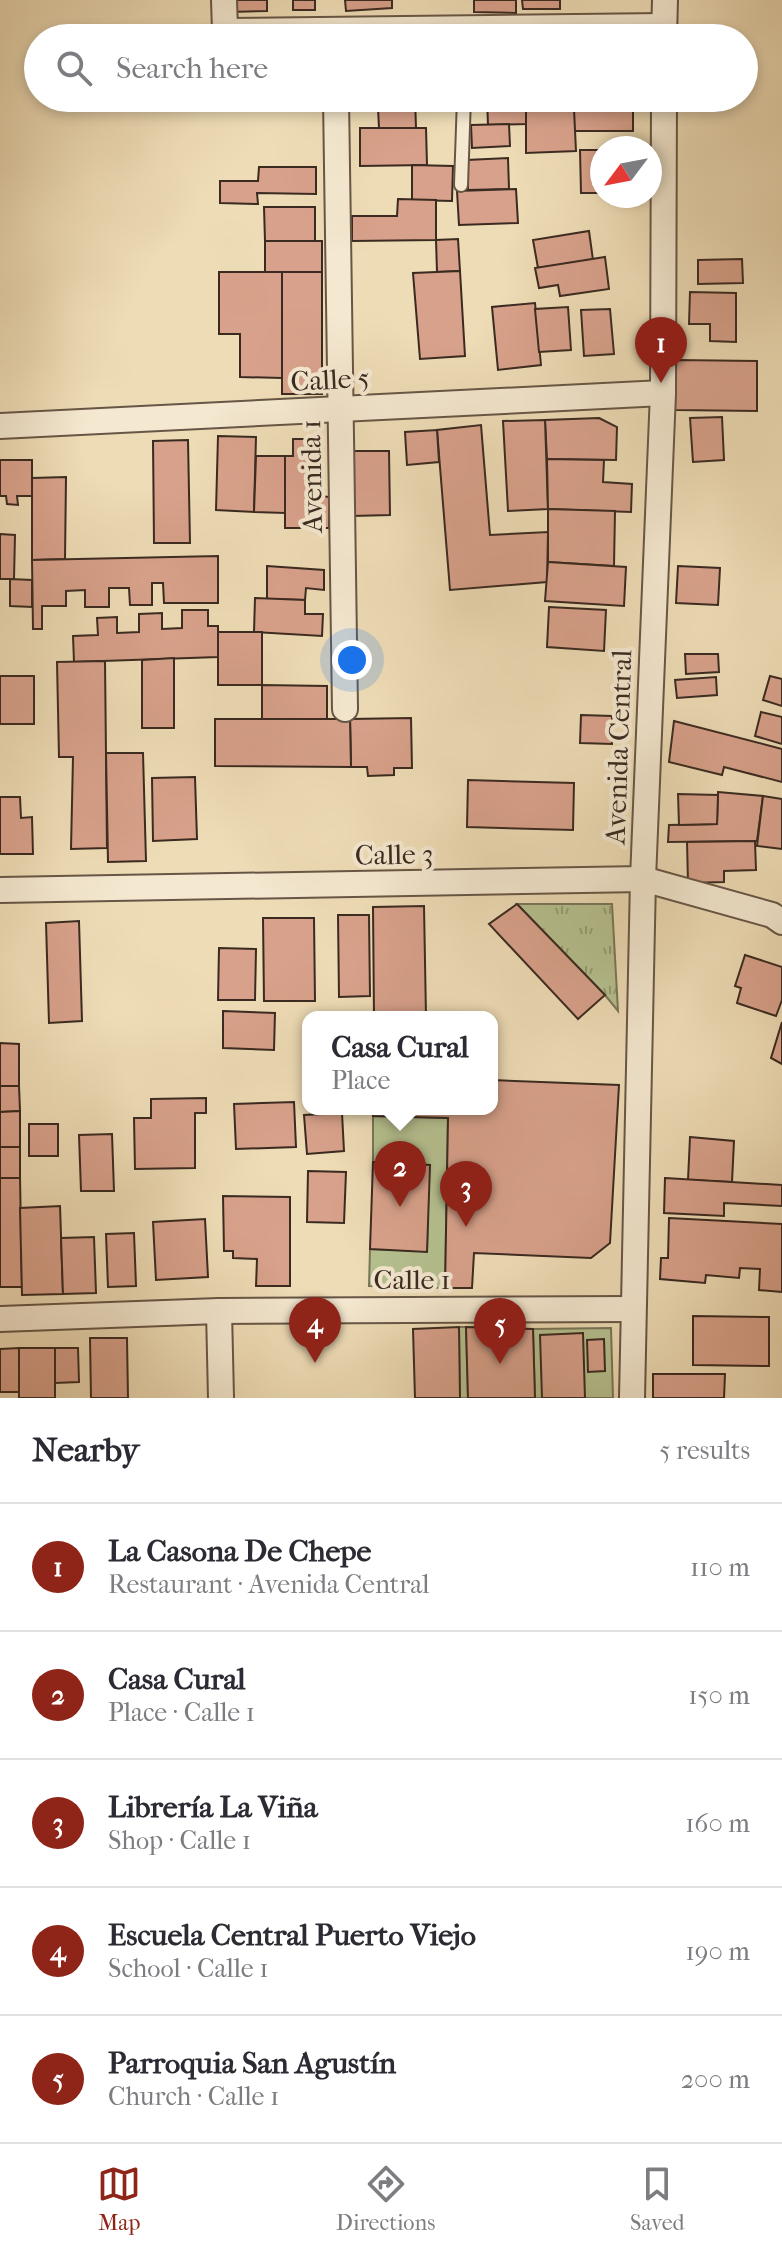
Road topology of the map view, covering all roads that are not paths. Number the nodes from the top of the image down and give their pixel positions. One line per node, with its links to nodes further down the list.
1 (224, 0): 3 (street)
2 (665, 0): 4 (street)
3 (225, 24)
4 (664, 24)
5 (336, 112): 10 (street, Avenida 1)
6 (464, 112): 8 (lane)
7 (664, 112): 9 (street, Avenida Central)
8 (461, 185)
9 (663, 393): 10 (street, Calle 5); 13 (street, Avenida Central)
10 (340, 409): 11 (street, Calle 5); 12 (street, Avenida 1)
11 (0, 426)
12 (345, 709)
13 (643, 879): 14 (street, Calle 3); 15 (street, Calle 3); 16 (street, Avenida Central)
14 (0, 890)
15 (782, 922)
16 (632, 1309): 17 (street, Calle 1); 20 (street, Avenida Central)
17 (219, 1311): 18 (street, Calle 1); 19 (street)
18 (0, 1319)
19 (221, 1398)
20 (632, 1398)

